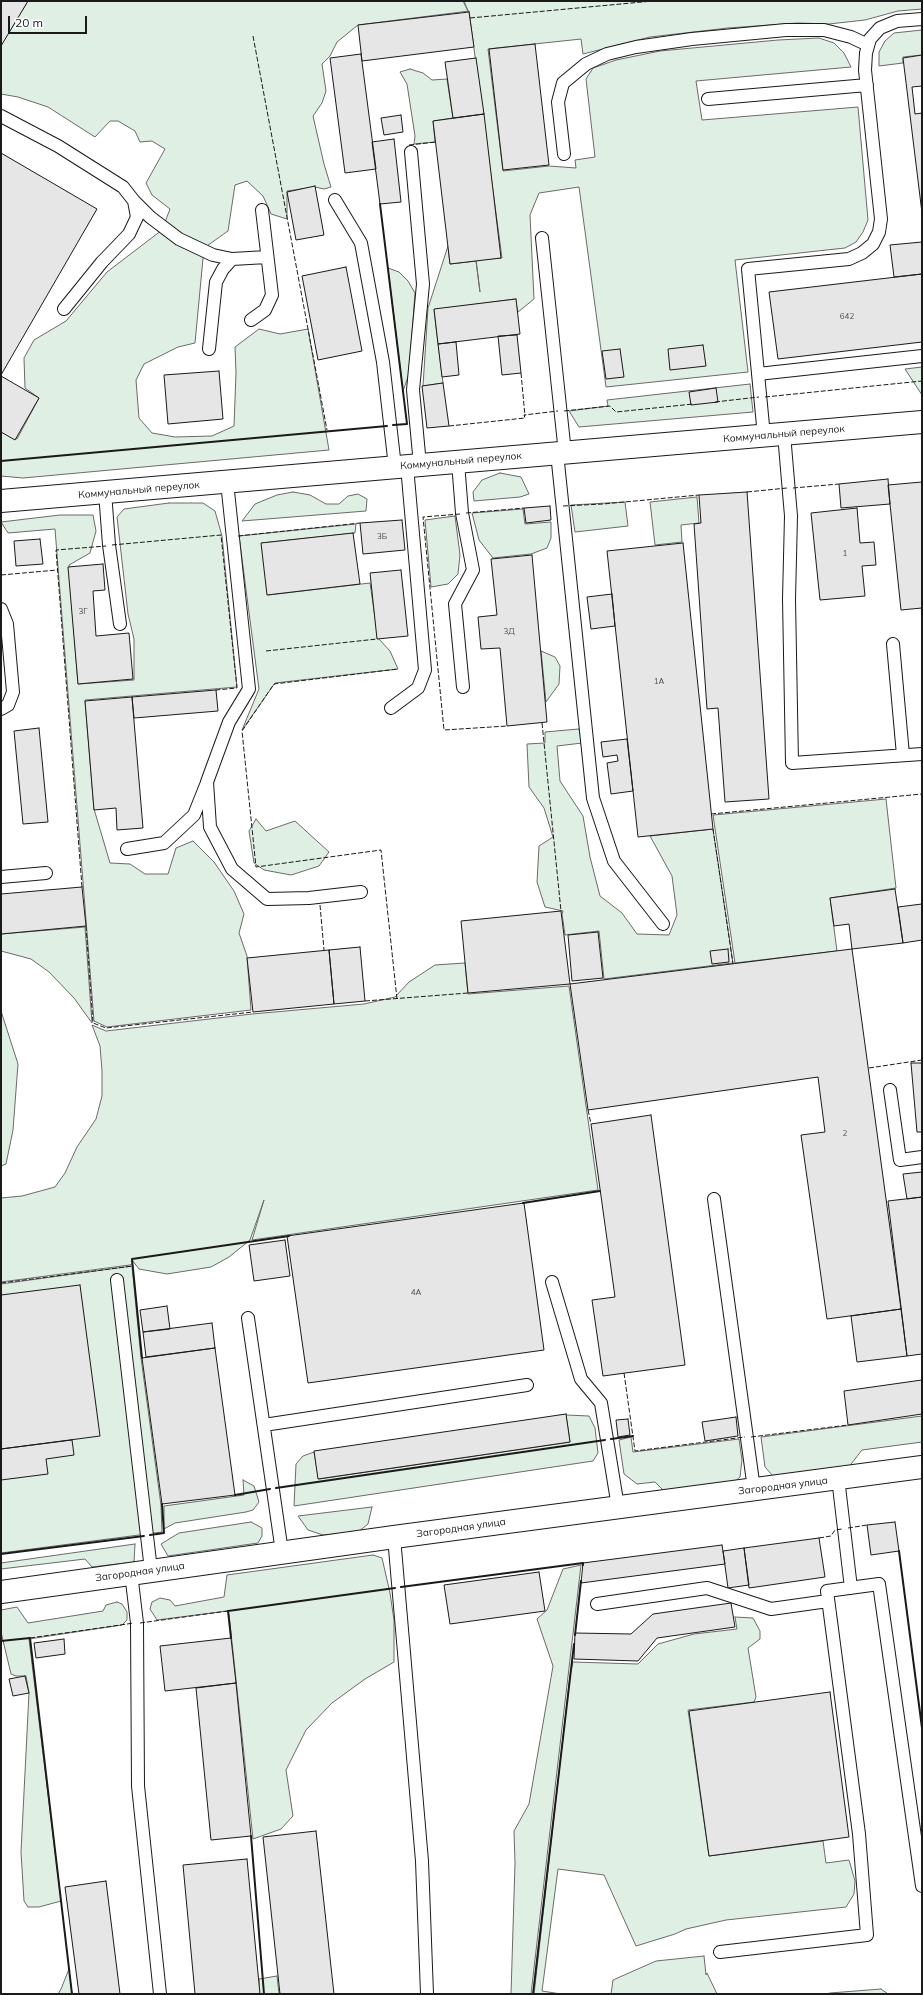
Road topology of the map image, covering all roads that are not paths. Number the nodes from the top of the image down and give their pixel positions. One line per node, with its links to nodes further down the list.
1 (922, 19): 2 (lane)
2 (868, 45): 3 (lane); 7 (lane)
3 (867, 85): 4 (lane); 18 (lane)
4 (708, 99)
5 (1, 116): 9 (lane)
6 (411, 152): 23 (lane)
7 (564, 154)
8 (335, 200): 23 (lane)
9 (134, 201): 13 (lane); 14 (lane)
10 (262, 210): 12 (lane)
11 (542, 238): 21 (lane)
12 (267, 257): 13 (lane); 15 (lane)
13 (232, 259): 16 (lane)
14 (64, 309)
15 (251, 320)
16 (209, 348)
17 (922, 356): 18 (lane)
18 (758, 374): 20 (lane)
19 (922, 422): 20 (street, Коммунальный переулок)
20 (774, 435): 21 (street, Коммунальный переулок); 34 (lane)
21 (560, 453): 22 (street, Коммунальный переулок); 40 (lane)
22 (458, 462): 23 (street, Коммунальный переулок); 30 (lane)
23 (407, 466): 24 (street, Коммунальный переулок); 31 (lane)
24 (227, 482): 25 (street, Коммунальный переулок); 35 (lane)
25 (105, 492): 26 (street, Коммунальный переулок); 28 (lane)
26 (1, 501)
27 (1, 609): 32 (lane)
28 (120, 624)
29 (893, 644): 34 (lane)
30 (463, 687)
31 (391, 708)
32 (1, 709)
33 (922, 754): 34 (lane)
34 (903, 755)
35 (207, 782): 36 (lane); 39 (lane)
36 (127, 849)
37 (46, 873): 38 (lane)
38 (1, 877)
39 (361, 892)
40 (663, 924)
41 (890, 1090): 42 (lane)
42 (922, 1157)
43 (714, 1199): 51 (lane)
44 (117, 1280): 55 (lane)
45 (552, 1282): 52 (lane)
46 (248, 1318): 48 (lane)
47 (527, 1385): 48 (lane)
48 (264, 1425): 54 (lane)
49 (922, 1467): 50 (street, Загородная улица)
50 (838, 1478): 51 (street, Загородная улица); 56 (lane)
51 (754, 1489): 52 (street, Загородная улица)
52 (618, 1507): 53 (street, Загородная улица)
53 (394, 1537): 54 (street, Загородная улица); 63 (lane)
54 (282, 1552): 55 (street, Загородная улица)
55 (141, 1572): 57 (street, Загородная улица); 62 (lane)
56 (851, 1588): 58 (lane); 60 (lane)
57 (1, 1592)
58 (828, 1601): 59 (lane); 61 (lane)
59 (597, 1604)
60 (922, 1886)
61 (720, 1952)
62 (160, 1994)
63 (427, 1994)

